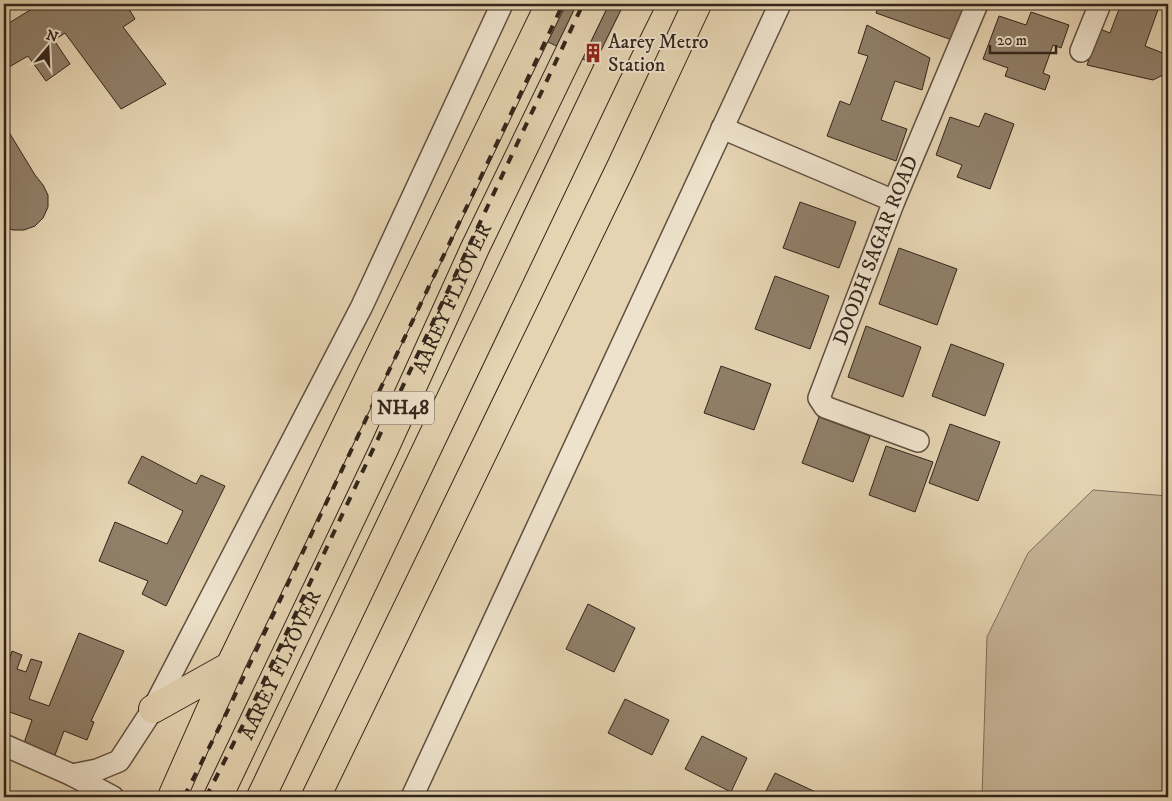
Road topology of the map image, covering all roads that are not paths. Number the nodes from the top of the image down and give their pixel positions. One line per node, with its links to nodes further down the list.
1 (502, 4): 14 (street)
2 (550, 4): 13 (main road)
3 (640, 4): 20 (main road, AAREY FLYOVER / NH48)
4 (697, 4): 21 (main road)
5 (780, 4): 10 (street)
6 (977, 4): 11 (street, DOODH SAGAR ROAD)
7 (1100, 4): 9 (street)
8 (590, 11): 19 (main road, AAREY FLYOVER / NH48)
9 (1081, 51)
10 (722, 128): 11 (street); 22 (street)
11 (894, 201): 12 (street, DOODH SAGAR ROAD)
12 (918, 441)
13 (230, 666): 14 (main road); 18 (main road)
14 (153, 709): 16 (street)
15 (4, 745): 16 (street)
16 (72, 775): 17 (street)
17 (113, 797)
18 (172, 797)
19 (218, 797)
20 (261, 797)
21 (316, 797)
22 (412, 797)

